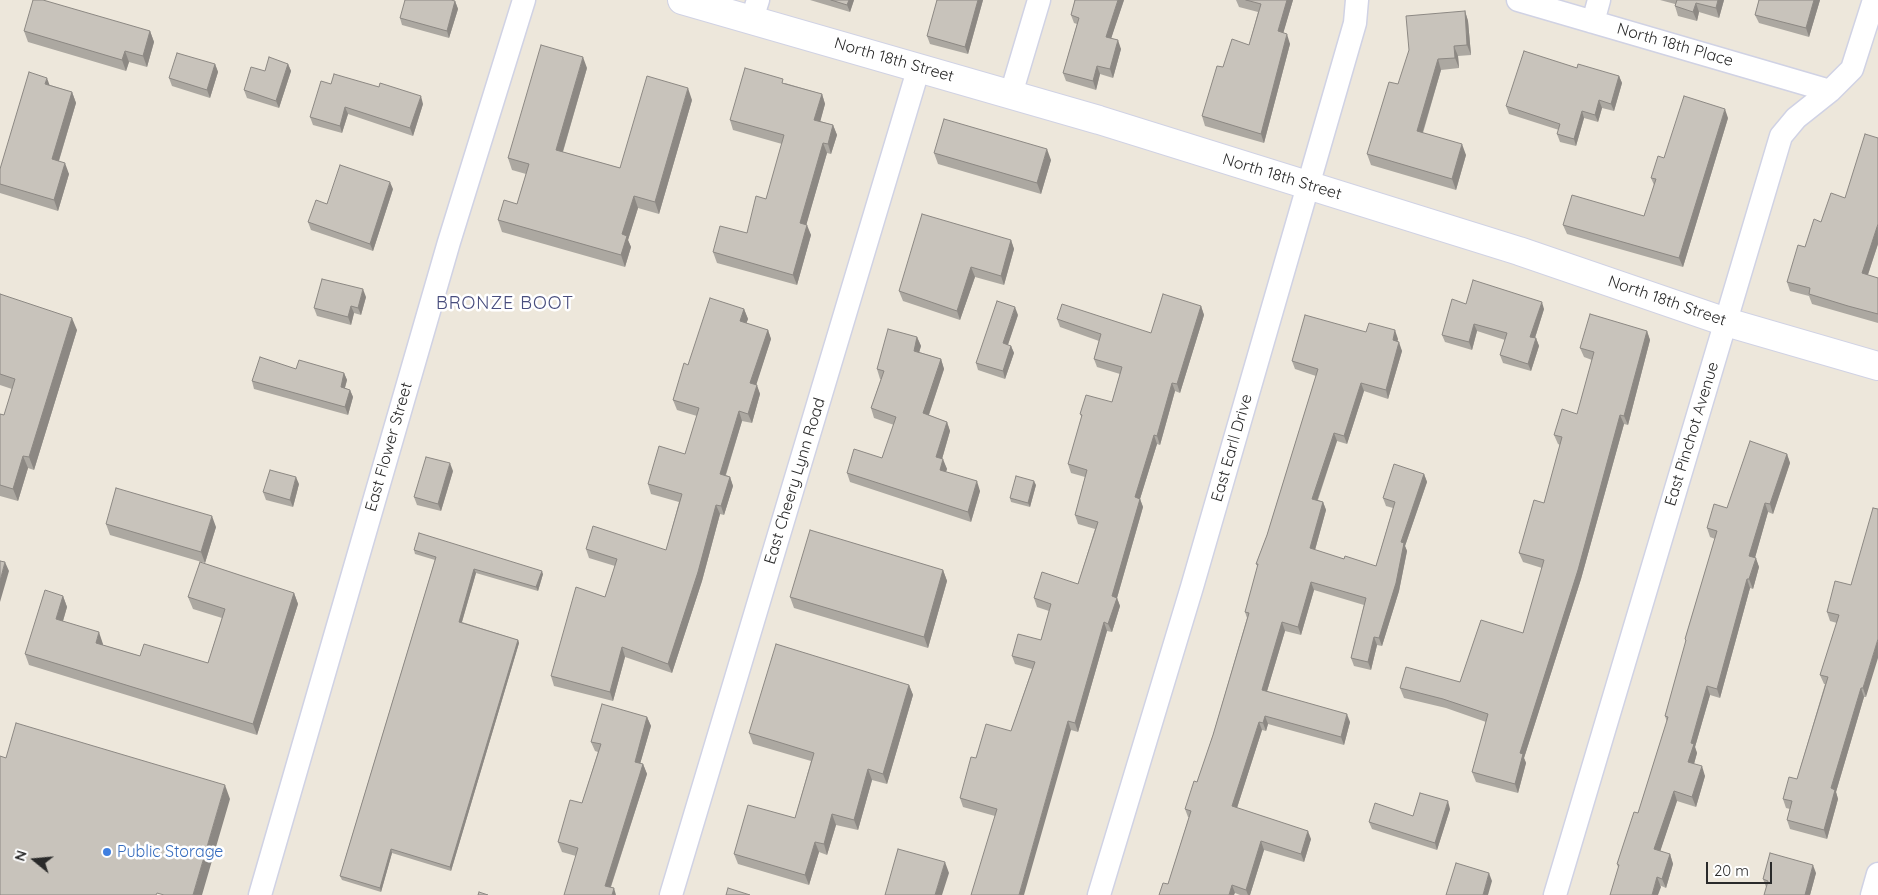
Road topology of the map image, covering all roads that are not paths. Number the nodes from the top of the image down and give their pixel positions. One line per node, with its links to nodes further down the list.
1 (524, 0): 17 (street, East Flower Street)
2 (682, 0): 8 (street, North 18th Street)
3 (1039, 0): 12 (street)
4 (1356, 0): 13 (street, East Earll Drive)
5 (1518, 0): 9 (street, North 18th Place)
6 (1599, 0): 9 (street)
7 (1874, 0): 11 (street, East Pinchot Avenue)
8 (755, 10): 10 (street, North 18th Street)
9 (1593, 22): 11 (street, North 18th Place)
10 (919, 67): 12 (street, North 18th Street); 18 (street, East Cheery Lynn Road)
11 (1830, 91): 14 (street, East Pinchot Avenue)
12 (1011, 94): 13 (street, North 18th Street)
13 (1308, 185): 14 (street, North 18th Street); 19 (street, East Earll Drive)
14 (1726, 322): 15 (street, North 18th Street); 20 (street, East Pinchot Avenue)
15 (1878, 366)
16 (1878, 874): 21 (street)
17 (260, 895)
18 (671, 895)
19 (1098, 895)
20 (1555, 895)
21 (1872, 895)

